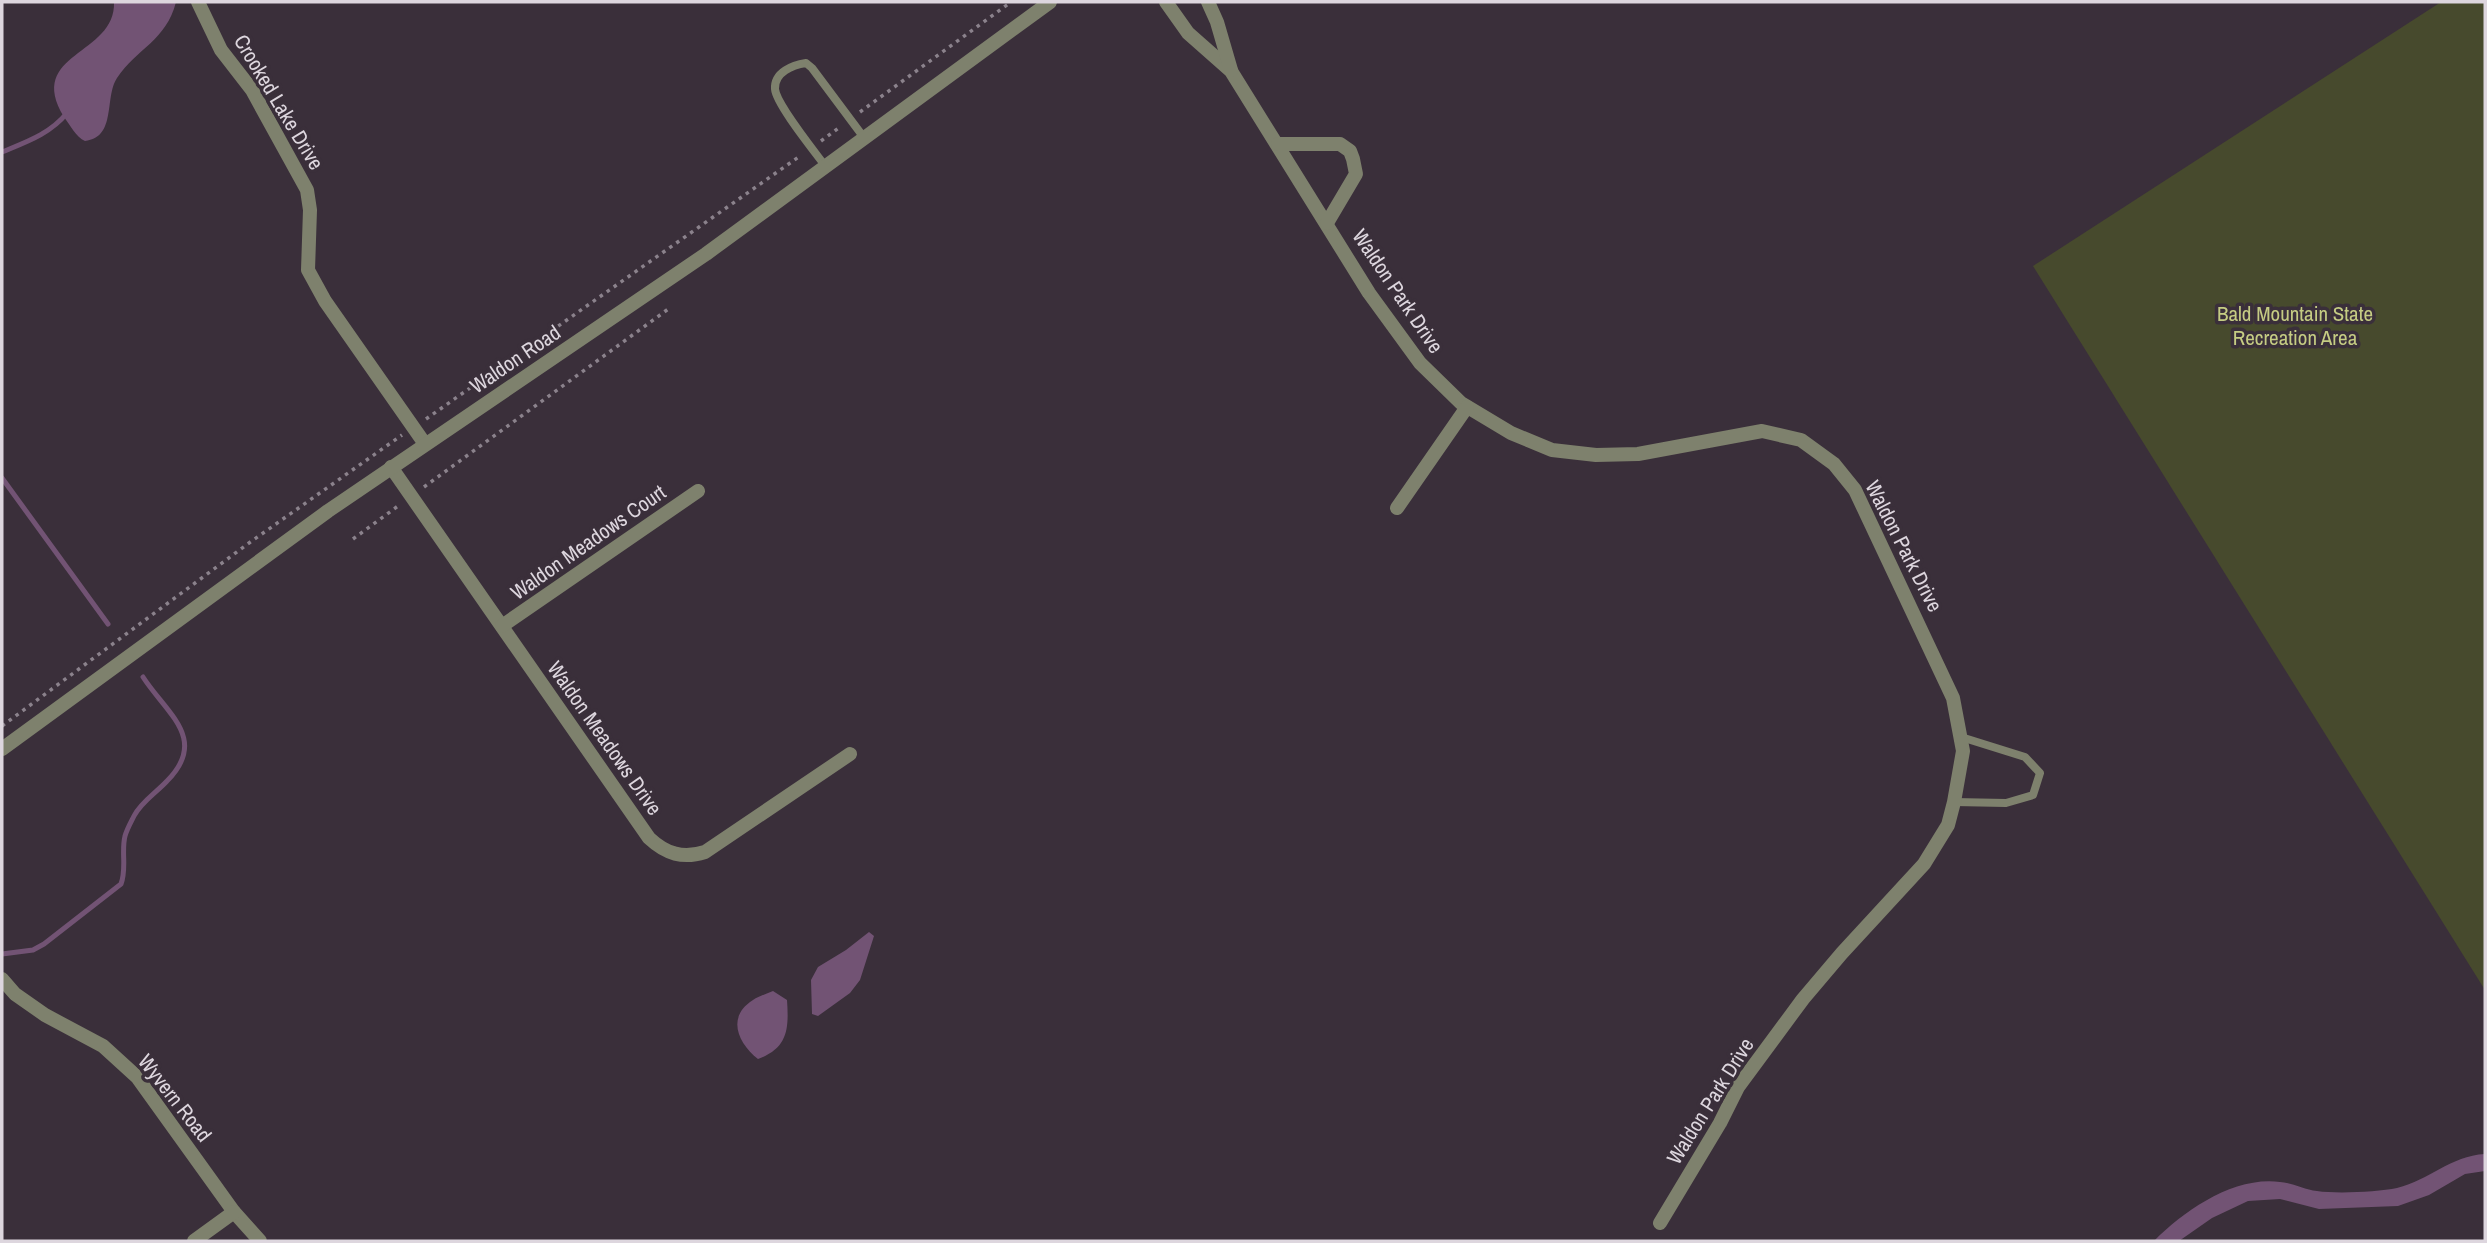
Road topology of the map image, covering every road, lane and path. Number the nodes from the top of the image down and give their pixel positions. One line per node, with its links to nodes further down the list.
1 (198, 2): 15 (street, Crooked Lake Drive)
2 (1011, 2): 7 (path)
3 (1050, 2): 8 (street, Waldon Road)
4 (1166, 2): 6 (street, Waldon Park Drive)
5 (1208, 2): 6 (street, Waldon Park Drive)
6 (1231, 71): 9 (street, Waldon Park Drive)
7 (850, 119): 8 (lane); 10 (path); 10 (lane)
8 (865, 139): 11 (street, Waldon Road)
9 (1278, 144): 12 (street, Waldon Park Drive); 12 (street)
10 (812, 147): 11 (lane); 15 (path)
11 (825, 167): 16 (street, Waldon Road)
12 (1327, 223): 14 (street, Waldon Park Drive)
13 (671, 307): 19 (path)
14 (1467, 407): 20 (street); 24 (street, Waldon Park Drive)
15 (414, 427): 16 (street, Crooked Lake Drive); 23 (path)
16 (425, 444): 17 (street, Waldon Road)
17 (391, 467): 19 (street, Waldon Meadows Drive); 25 (street, Waldon Road)
18 (698, 491): 22 (street, Waldon Meadows Court)
19 (411, 497): 21 (path); 22 (street, Waldon Meadows Drive)
20 (1396, 508)
21 (353, 539)
22 (502, 626): 26 (street, Waldon Meadows Drive)
23 (2, 726)
24 (1961, 737): 27 (street, Waldon Park Drive); 27 (lane)
25 (2, 749)
26 (850, 754)
27 (1954, 802): 30 (street, Waldon Park Drive)
28 (2, 979): 29 (street, Wyvern Road)
29 (234, 1213): 31 (street); 32 (street, Wyvern Road)
30 (1660, 1223)
31 (194, 1241)
32 (260, 1241)

